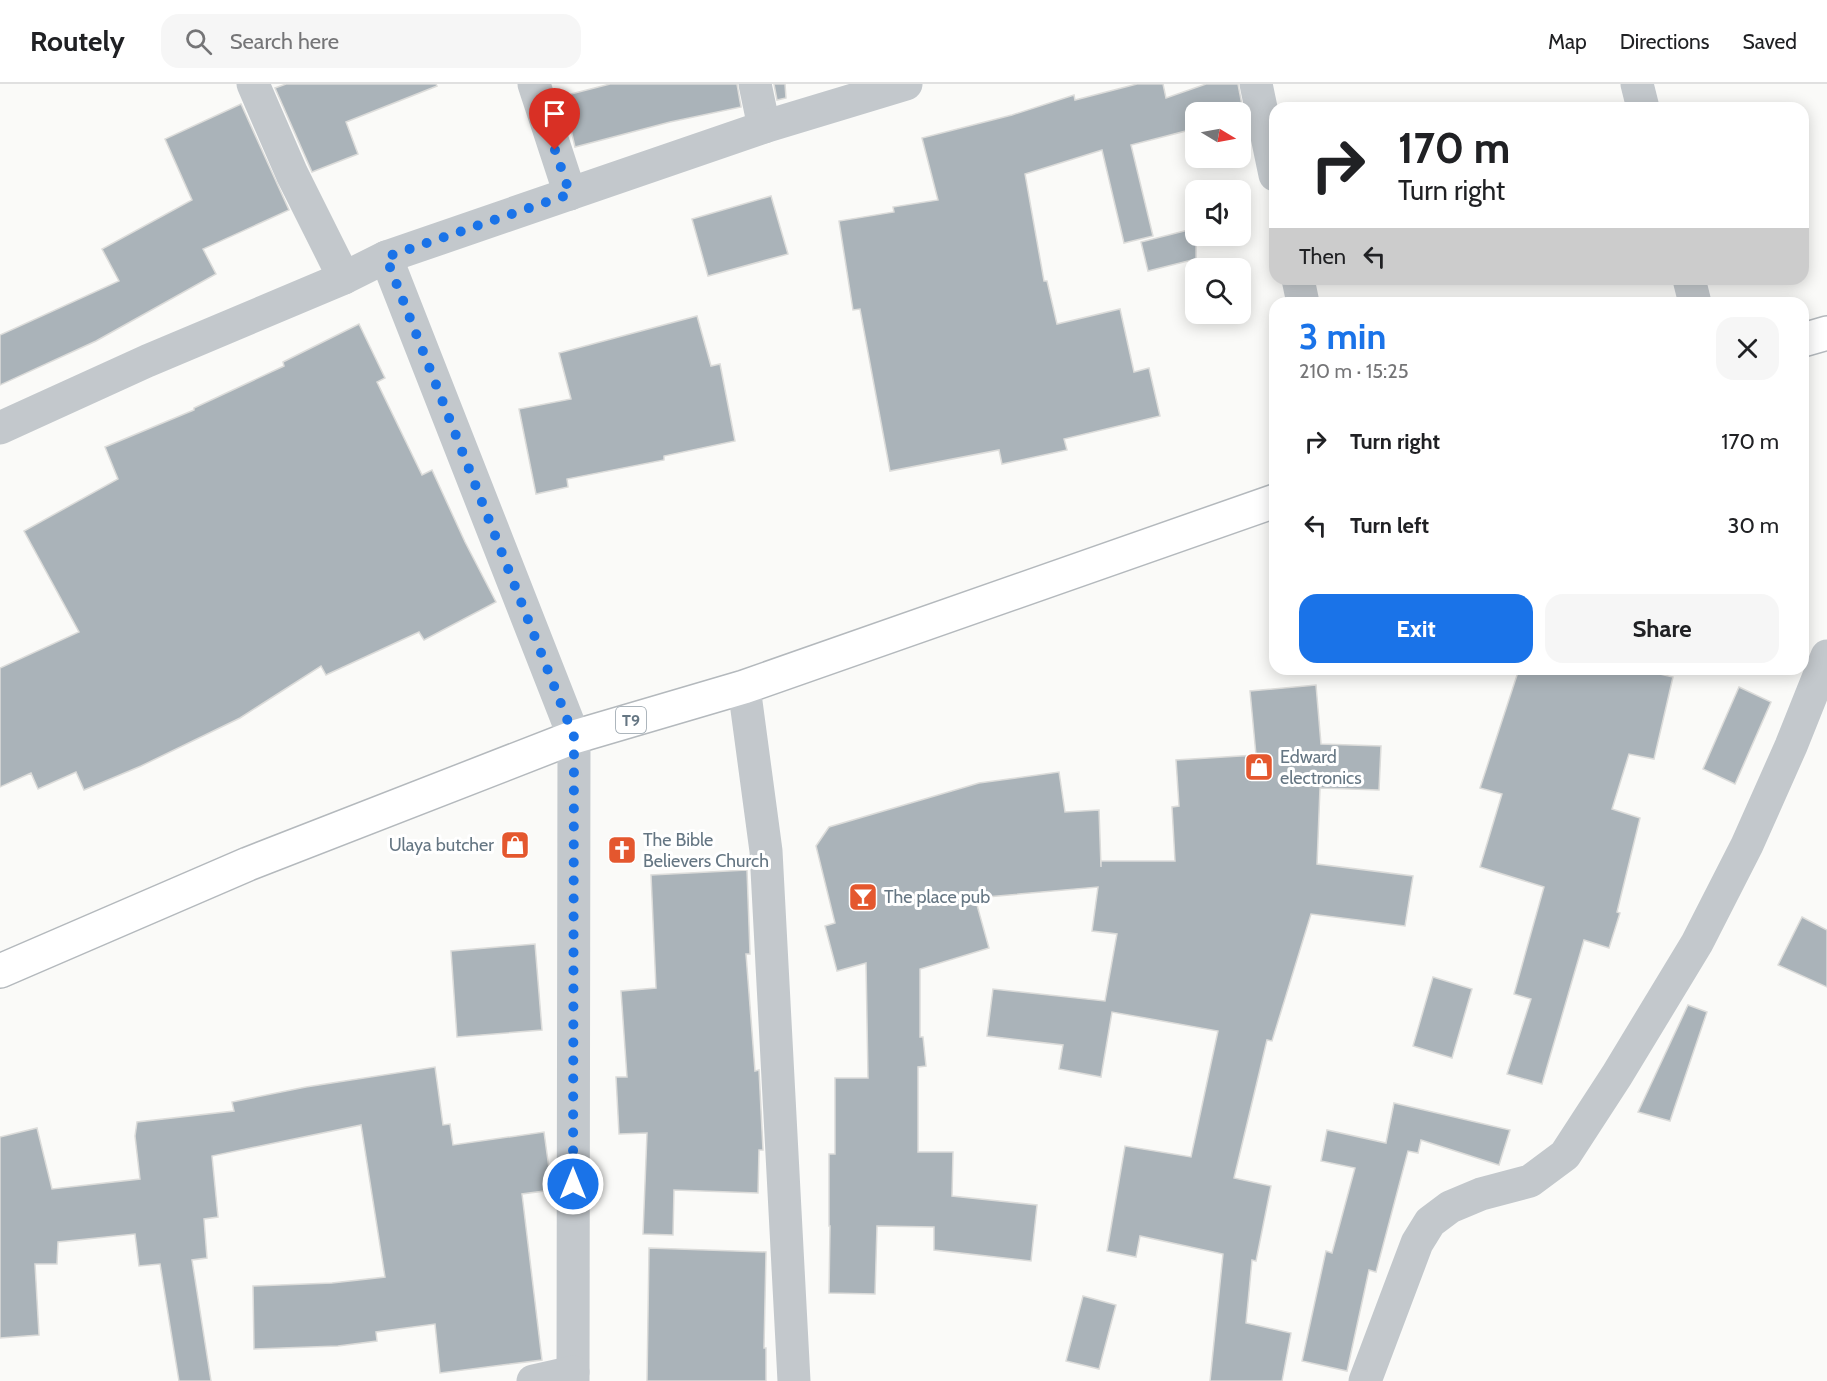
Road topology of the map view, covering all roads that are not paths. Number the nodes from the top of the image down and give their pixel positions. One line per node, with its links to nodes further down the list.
1 (253, 84): 12 (street)
2 (534, 84): 10 (street)
3 (755, 84): 8 (street)
4 (906, 84): 8 (street)
5 (1256, 84): 9 (street)
6 (1637, 84): 7 (street)
7 (1642, 102)
8 (764, 127): 10 (street)
9 (1269, 147)
10 (570, 194): 11 (street)
11 (386, 257): 12 (street); 19 (street)
12 (344, 278): 15 (street)
13 (1827, 333): 14 (highway)
14 (1809, 338)
15 (0, 428)
16 (1269, 503): 18 (highway, T9)
17 (1827, 656): 24 (street)
18 (744, 687): 19 (highway, T9); 23 (street)
19 (574, 737): 20 (highway, T9); 21 (street)
20 (0, 971)
21 (573, 1376): 22 (street)
22 (533, 1381)
23 (794, 1381)
24 (1365, 1381)

